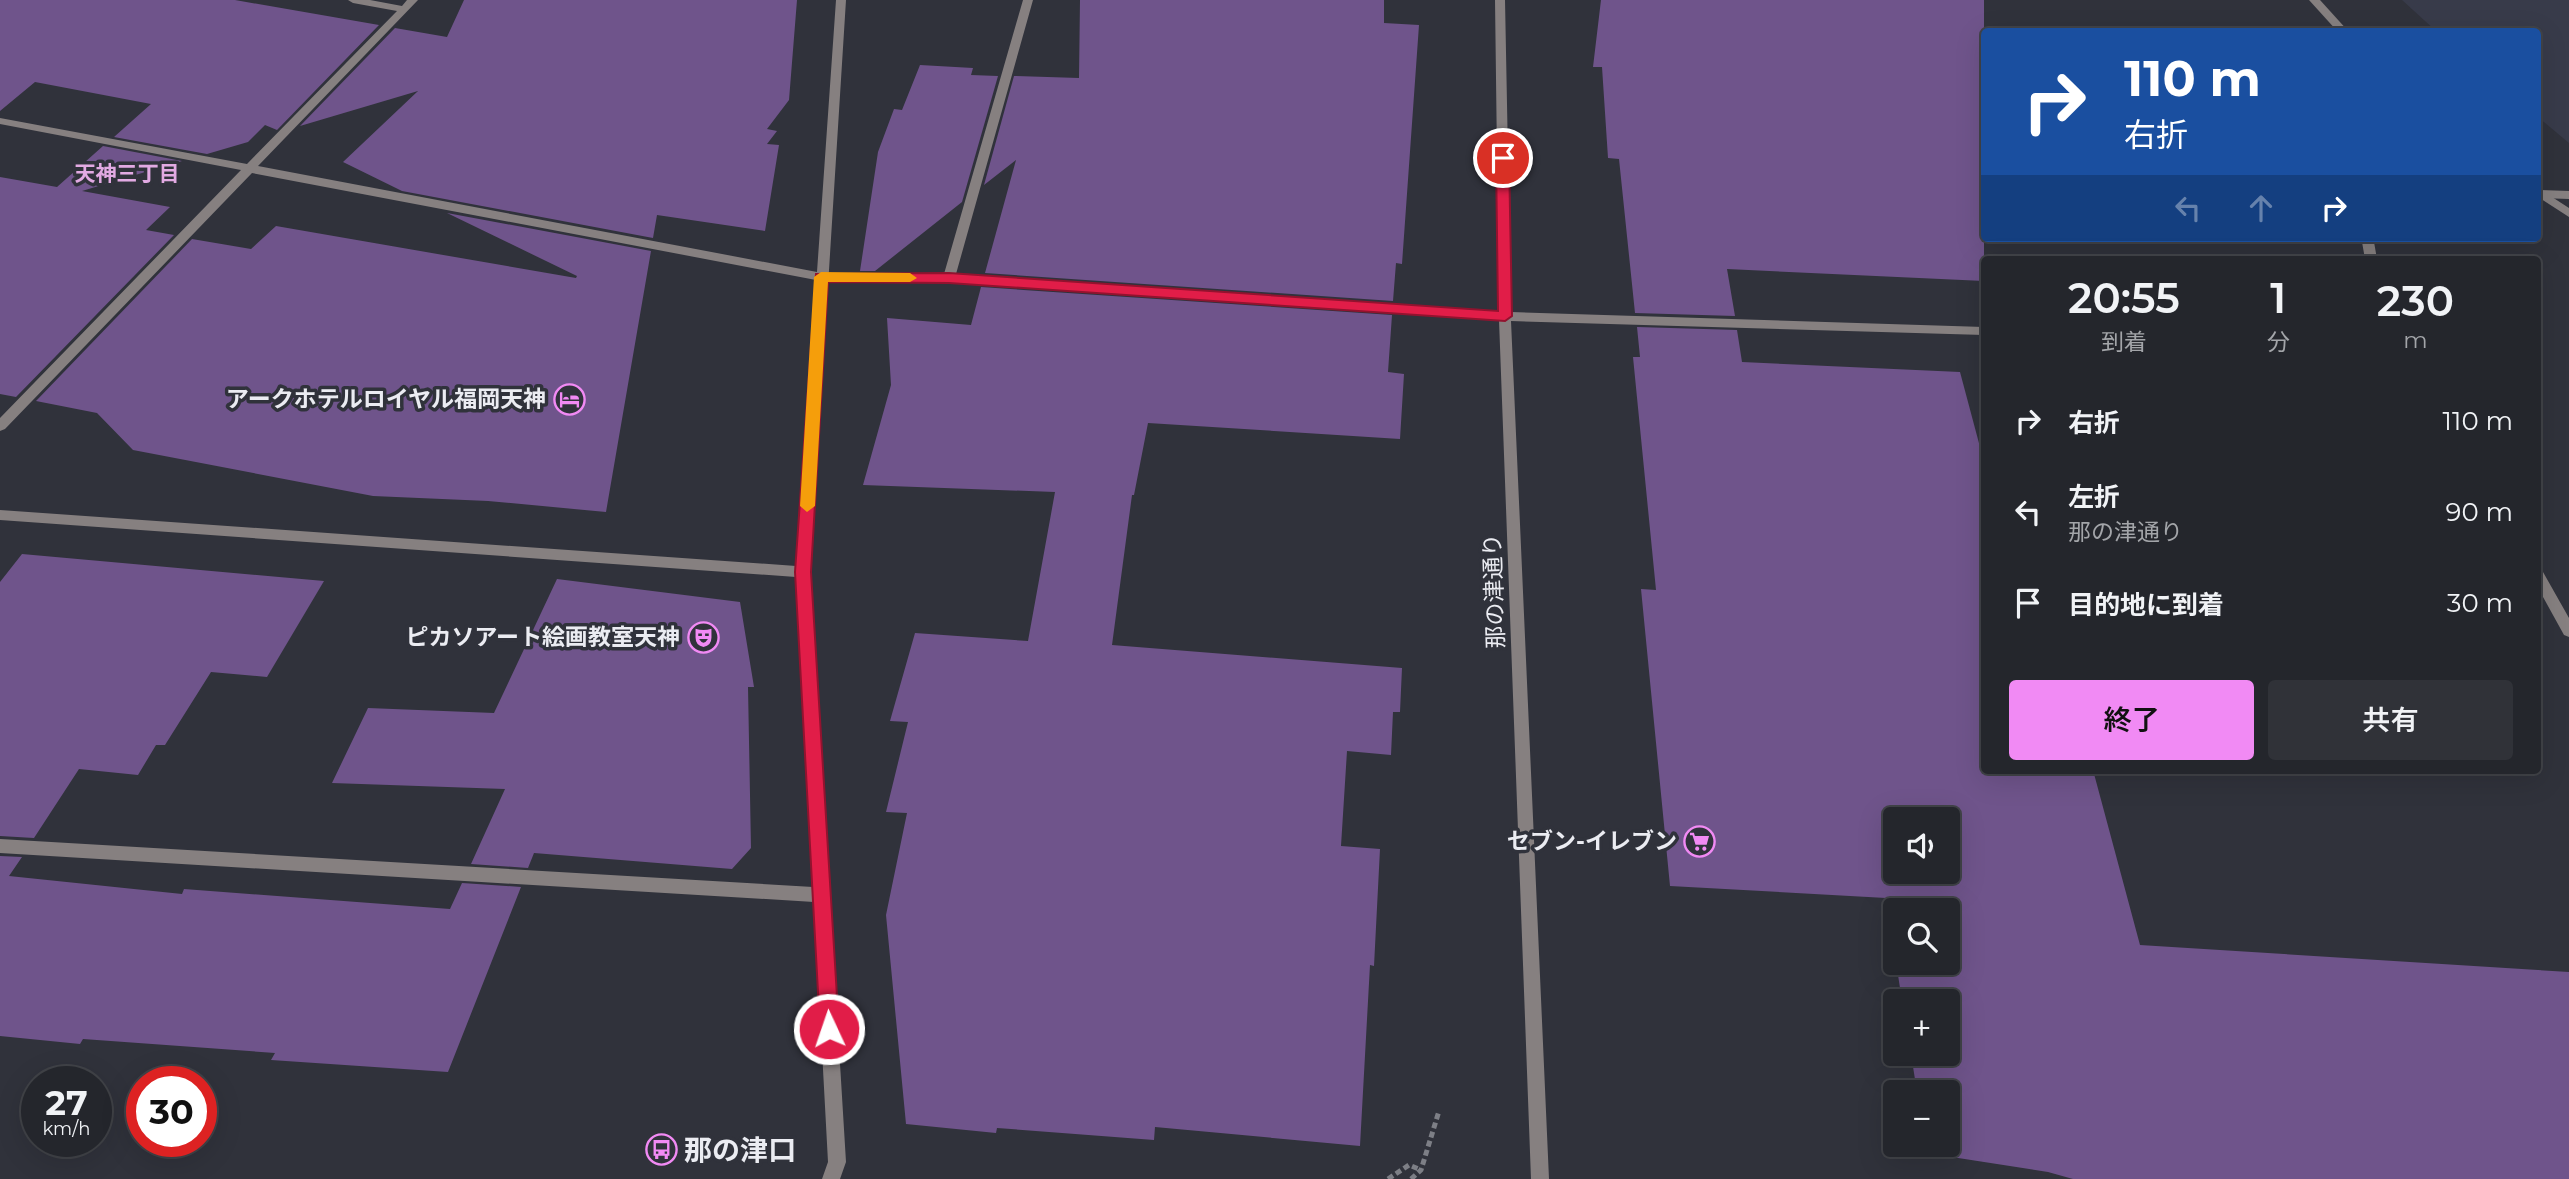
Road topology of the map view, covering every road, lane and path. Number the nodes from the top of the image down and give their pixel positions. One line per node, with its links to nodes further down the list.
1 (353, 0): 7 (street)
2 (413, 0): 7 (street)
3 (841, 0): 15 (street)
4 (1028, 0): 16 (street)
5 (1500, 0): 17 (street, 那の津通り)
6 (2314, 0): 8 (street)
7 (404, 9): 10 (street)
8 (2340, 28)
9 (0, 121): 10 (street)
10 (250, 169): 15 (street); 19 (street)
11 (2541, 193): 13 (street)
12 (2541, 195): 14 (street)
13 (2569, 195)
14 (2569, 214)
15 (821, 277): 16 (street); 21 (street)
16 (949, 278): 17 (street)
17 (1505, 316): 18 (street); 31 (street, 那の津通り)
18 (1981, 331)
19 (0, 426)
20 (0, 515): 21 (street)
21 (803, 572): 25 (street)
22 (2541, 581): 23 (street)
23 (2569, 631)
24 (0, 846): 25 (street)
25 (822, 895): 28 (street)
26 (1439, 1111): 27 (path)
27 (1421, 1170): 29 (path); 30 (path)
28 (831, 1179)
29 (1388, 1179)
30 (1411, 1179)
31 (1540, 1179)

